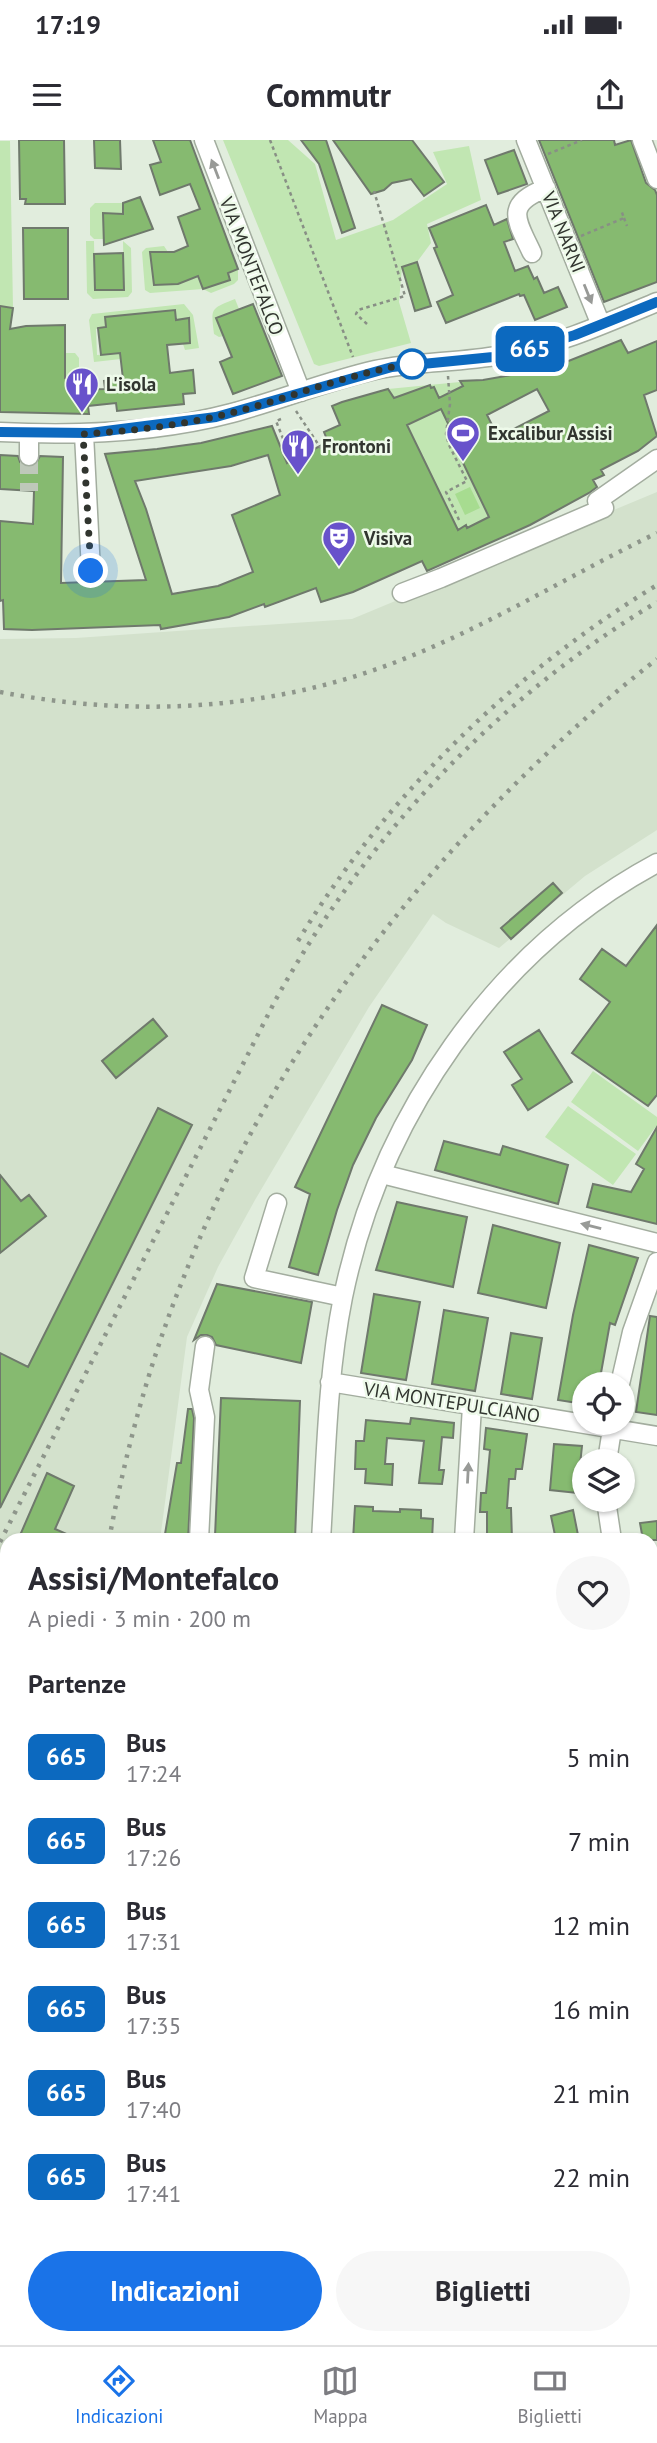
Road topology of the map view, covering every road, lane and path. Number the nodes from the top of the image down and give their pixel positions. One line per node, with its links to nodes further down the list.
1 (204, 140): 22 (street, VIA MONTEFALCO, one-way to 1)
2 (270, 140): 20 (path)
3 (526, 140): 10 (street, VIA NARNI)
4 (582, 140): 8 (path)
5 (642, 140): 9 (street)
6 (654, 140): 7 (street)
7 (657, 148)
8 (545, 155)
9 (657, 179)
10 (546, 188): 16 (street); 19 (street, VIA NARNI, one-way to 19)
11 (374, 191): 18 (path)
12 (621, 210): 13 (path)
13 (624, 218): 14 (path); 15 (path)
14 (627, 226)
15 (578, 237)
16 (532, 253)
17 (657, 302): 19 (street)
18 (367, 324)
19 (601, 325): 21 (street)
20 (353, 357)
21 (450, 360): 22 (street); 32 (path)
22 (301, 393): 27 (street)
23 (296, 411): 29 (path)
24 (281, 419): 31 (path)
25 (0, 432): 26 (street)
26 (29, 434): 27 (street); 28 (street)
27 (83, 434): 33 (street)
28 (29, 456)
29 (326, 456)
30 (657, 459): 34 (street)
31 (296, 471)
32 (460, 522)
33 (91, 571)
34 (401, 593)
35 (657, 863): 36 (street)
36 (382, 1174): 38 (street, one-way to 36); 40 (street)
37 (277, 1203): 40 (street)
38 (657, 1243)
39 (657, 1262): 42 (street)
40 (343, 1297): 43 (street)
41 (205, 1346): 49 (street)
42 (623, 1372)
43 (330, 1382): 44 (street, VIA MONTEPULCIANO); 50 (street)
44 (472, 1406): 45 (street, VIA MONTEPULCIANO); 51 (street, one-way to 44)
45 (572, 1420)
46 (635, 1431): 47 (street, VIA MONTEPULCIANO)
47 (657, 1436)
48 (608, 1512): 52 (street)
49 (199, 1533)
50 (321, 1533)
51 (464, 1533)
52 (611, 1533)

